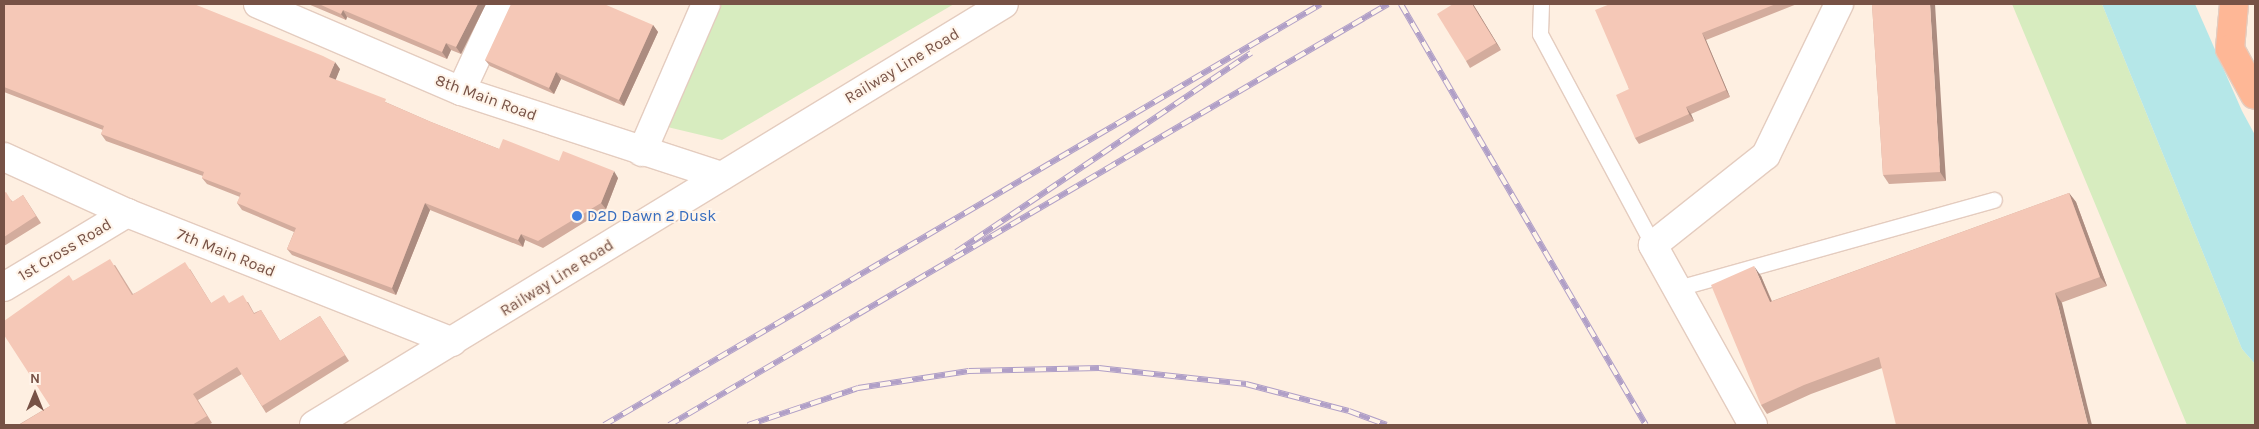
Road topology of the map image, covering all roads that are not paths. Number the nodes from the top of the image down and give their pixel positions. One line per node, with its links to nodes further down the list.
1 (258, 4): 8 (street, 8th Main Road)
2 (501, 4): 8 (street)
3 (706, 4): 10 (street)
4 (1004, 4): 12 (street, Railway Line Road)
5 (1540, 4): 15 (lane)
6 (1839, 4): 15 (street)
7 (2234, 4): 9 (highway)
8 (460, 91): 10 (street, 8th Main Road)
9 (2255, 94)
10 (642, 152): 12 (street, 8th Main Road)
11 (4, 157): 14 (street, 7th Main Road)
12 (721, 176): 18 (street, Railway Line Road)
13 (1994, 200): 17 (lane)
14 (127, 213): 16 (street, 1st Cross Road); 18 (street, 7th Main Road)
15 (1653, 244): 17 (street)
16 (4, 287)
17 (1678, 288): 20 (street)
18 (452, 342): 19 (street, Railway Line Road)
19 (314, 425)
20 (1753, 425)

